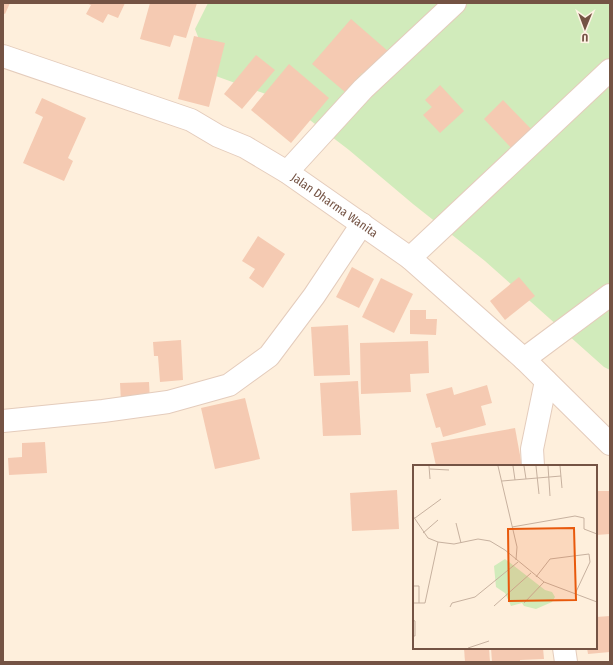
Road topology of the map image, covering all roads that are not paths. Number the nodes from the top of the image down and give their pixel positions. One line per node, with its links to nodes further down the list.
1 (454, 3): 4 (street)
2 (3, 56): 4 (street, Jalan Dharma Wanita)
3 (610, 70): 6 (street)
4 (287, 172): 5 (street, Jalan Dharma Wanita)
5 (362, 224): 6 (street, Jalan Dharma Wanita); 10 (street)
6 (410, 258): 8 (street, Jalan Dharma Wanita)
7 (610, 295): 8 (street)
8 (524, 359): 9 (street, Jalan Dharma Wanita)
9 (546, 381): 11 (street, Jalan Dharma Wanita); 12 (street)
10 (3, 421)
11 (610, 444)
12 (533, 465)
13 (564, 649): 14 (street)
14 (566, 662)

